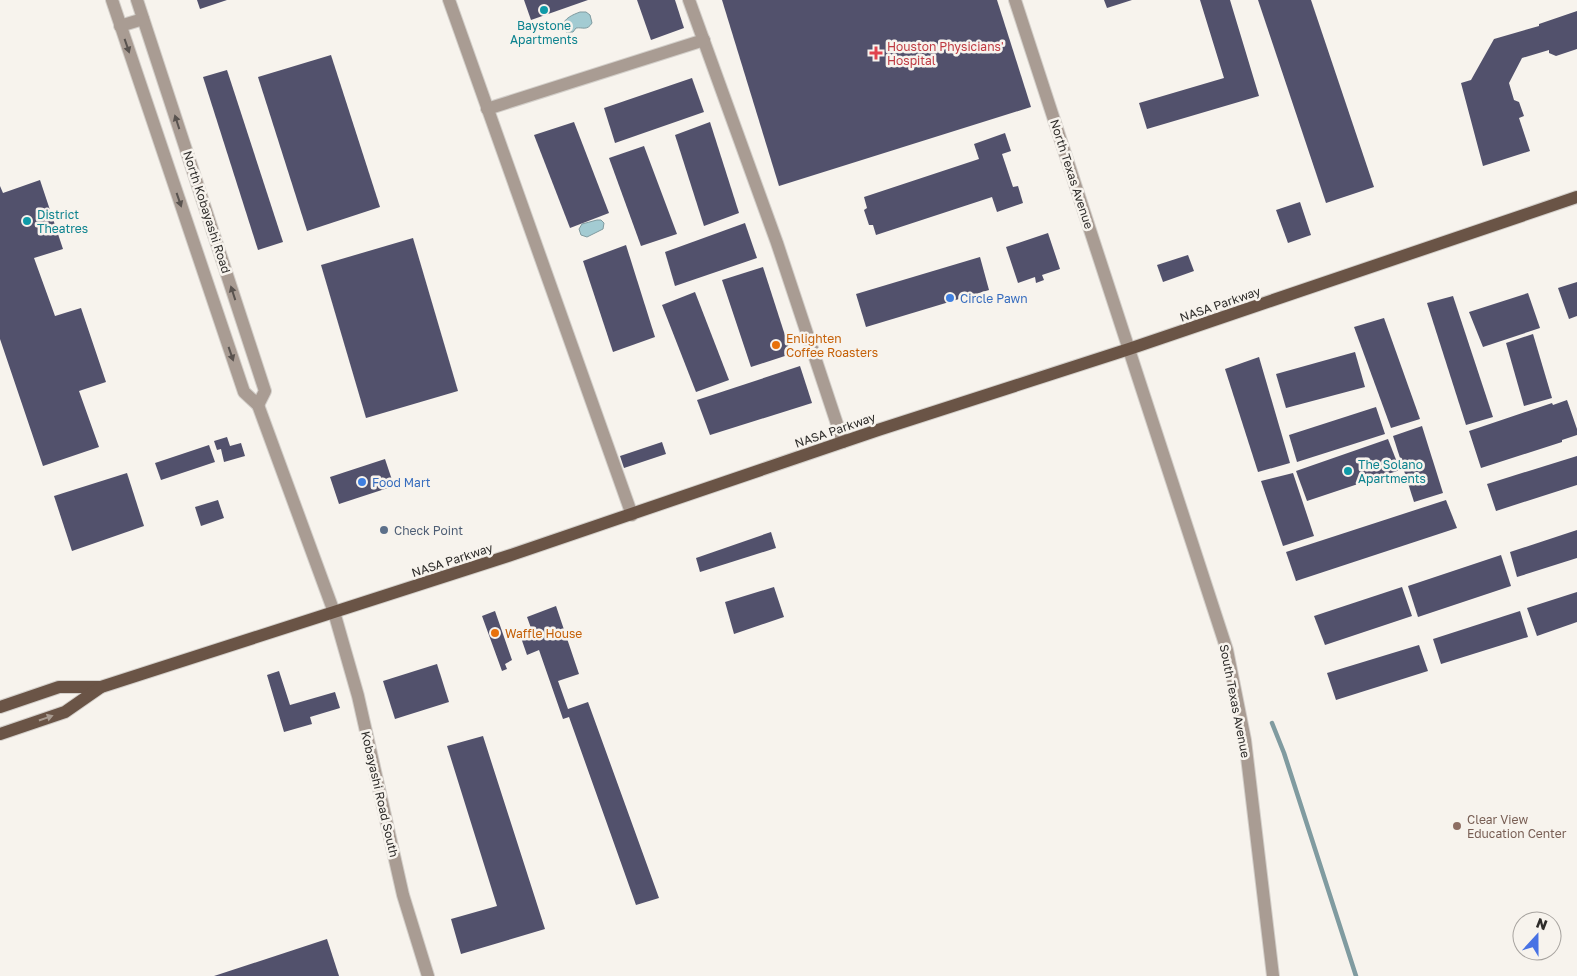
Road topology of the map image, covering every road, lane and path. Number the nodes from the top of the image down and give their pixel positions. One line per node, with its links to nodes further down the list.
1 (112, 0): 7 (street, North Kobayashi Road)
2 (137, 0): 6 (street, North Kobayashi Road)
3 (449, 0): 9 (street)
4 (690, 0): 8 (street)
5 (1015, 0): 11 (street, North Texas Avenue)
6 (143, 19): 7 (street); 12 (street, North Kobayashi Road, one-way to 6)
7 (120, 26): 12 (street, North Kobayashi Road, one-way to 12)
8 (704, 40): 9 (street); 13 (street)
9 (487, 109): 14 (street)
10 (1577, 198): 11 (main road, NASA Parkway)
11 (1129, 349): 13 (main road, NASA Parkway); 20 (street, South Texas Avenue)
12 (258, 405): 15 (street, North Kobayashi Road)
13 (843, 442): 14 (main road, NASA Parkway)
14 (632, 514): 15 (main road, NASA Parkway)
15 (334, 612): 16 (main road, NASA Parkway); 19 (street, Kobayashi Road South)
16 (102, 687): 17 (main road, NASA Parkway); 18 (main road, NASA Parkway, one-way to 16)
17 (0, 706)
18 (0, 734)
19 (428, 976)
20 (1273, 976)

